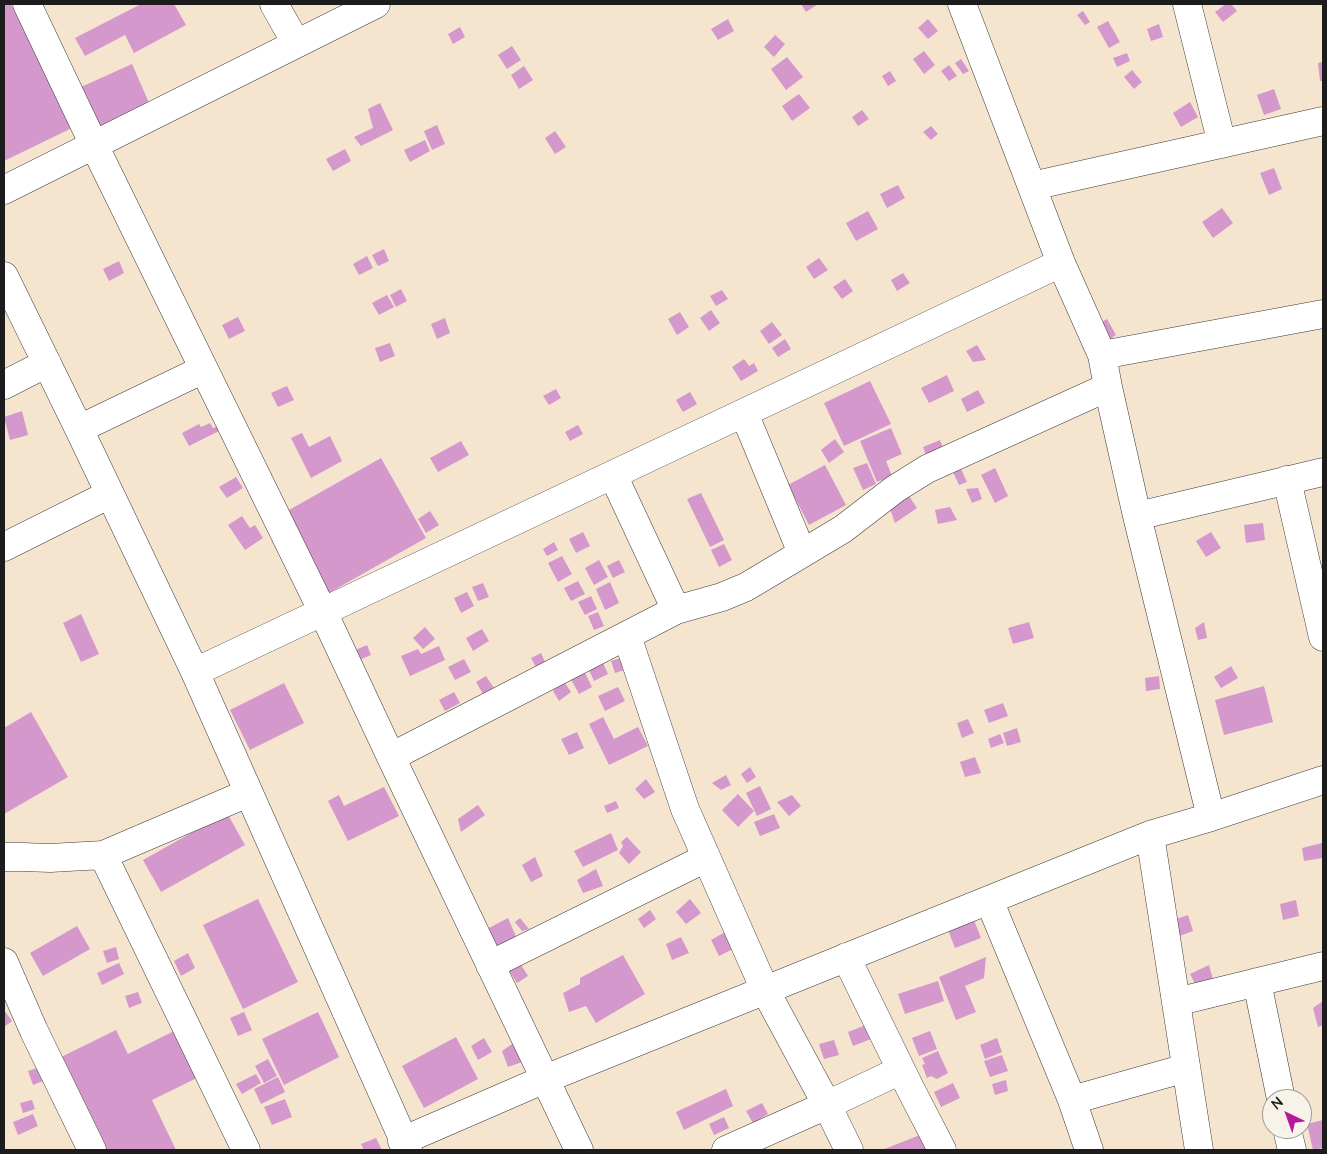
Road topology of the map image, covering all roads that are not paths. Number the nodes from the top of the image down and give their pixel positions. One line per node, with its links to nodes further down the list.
1 (27, 4): 9 (street)
2 (274, 4): 6 (street)
3 (376, 4): 6 (street)
4 (962, 4): 10 (street)
5 (1187, 4): 8 (street)
6 (296, 43): 9 (street)
7 (1323, 121): 8 (street)
8 (1222, 144): 10 (street)
9 (94, 145): 11 (street); 17 (street)
10 (1032, 186): 12 (street)
11 (4, 190)
12 (1061, 263): 15 (street); 20 (street)
13 (4, 276): 16 (street)
14 (1323, 314): 15 (street)
15 (1102, 355): 19 (street)
16 (47, 363): 18 (street); 21 (street)
17 (204, 369): 21 (street); 30 (street)
18 (4, 385)
19 (1108, 387): 26 (street); 28 (street)
20 (744, 413): 23 (street); 28 (street)
21 (79, 429): 25 (street)
22 (1323, 472): 24 (street)
23 (613, 475): 29 (street); 30 (street)
24 (1287, 480): 26 (street); 32 (street)
25 (110, 494): 27 (street); 33 (street)
26 (1137, 516): 37 (street)
27 (4, 547)
28 (802, 553): 29 (street)
29 (676, 610): 31 (street)
30 (323, 612): 33 (street); 34 (street)
31 (627, 636): 34 (street); 41 (street)
32 (1323, 637)
33 (195, 672): 36 (street)
34 (390, 757): 45 (street)
35 (1323, 780): 37 (street)
36 (248, 793): 39 (street); 56 (street)
37 (1211, 817): 38 (street)
38 (1150, 835): 42 (street); 49 (street)
39 (103, 855): 40 (street); 58 (street)
40 (4, 857)
41 (706, 858): 45 (street); 48 (street)
42 (989, 900): 43 (street); 54 (street)
43 (846, 957): 48 (street); 51 (street)
44 (4, 962): 57 (street)
45 (490, 965): 52 (street)
46 (1323, 966): 47 (street)
47 (1257, 982): 49 (street); 53 (street)
48 (765, 990): 52 (street); 55 (street)
49 (1176, 1002): 50 (street)
50 (1186, 1068): 54 (street); 64 (street)
51 (901, 1070): 55 (street); 62 (street)
52 (545, 1079): 56 (street); 59 (street)
53 (1279, 1089)
54 (1072, 1100): 63 (street)
55 (827, 1105): 60 (street); 61 (street)
56 (405, 1146)
57 (92, 1150)
58 (246, 1150)
59 (579, 1150)
60 (726, 1150)
61 (849, 1150)
62 (942, 1150)
63 (1088, 1150)
64 (1199, 1150)

